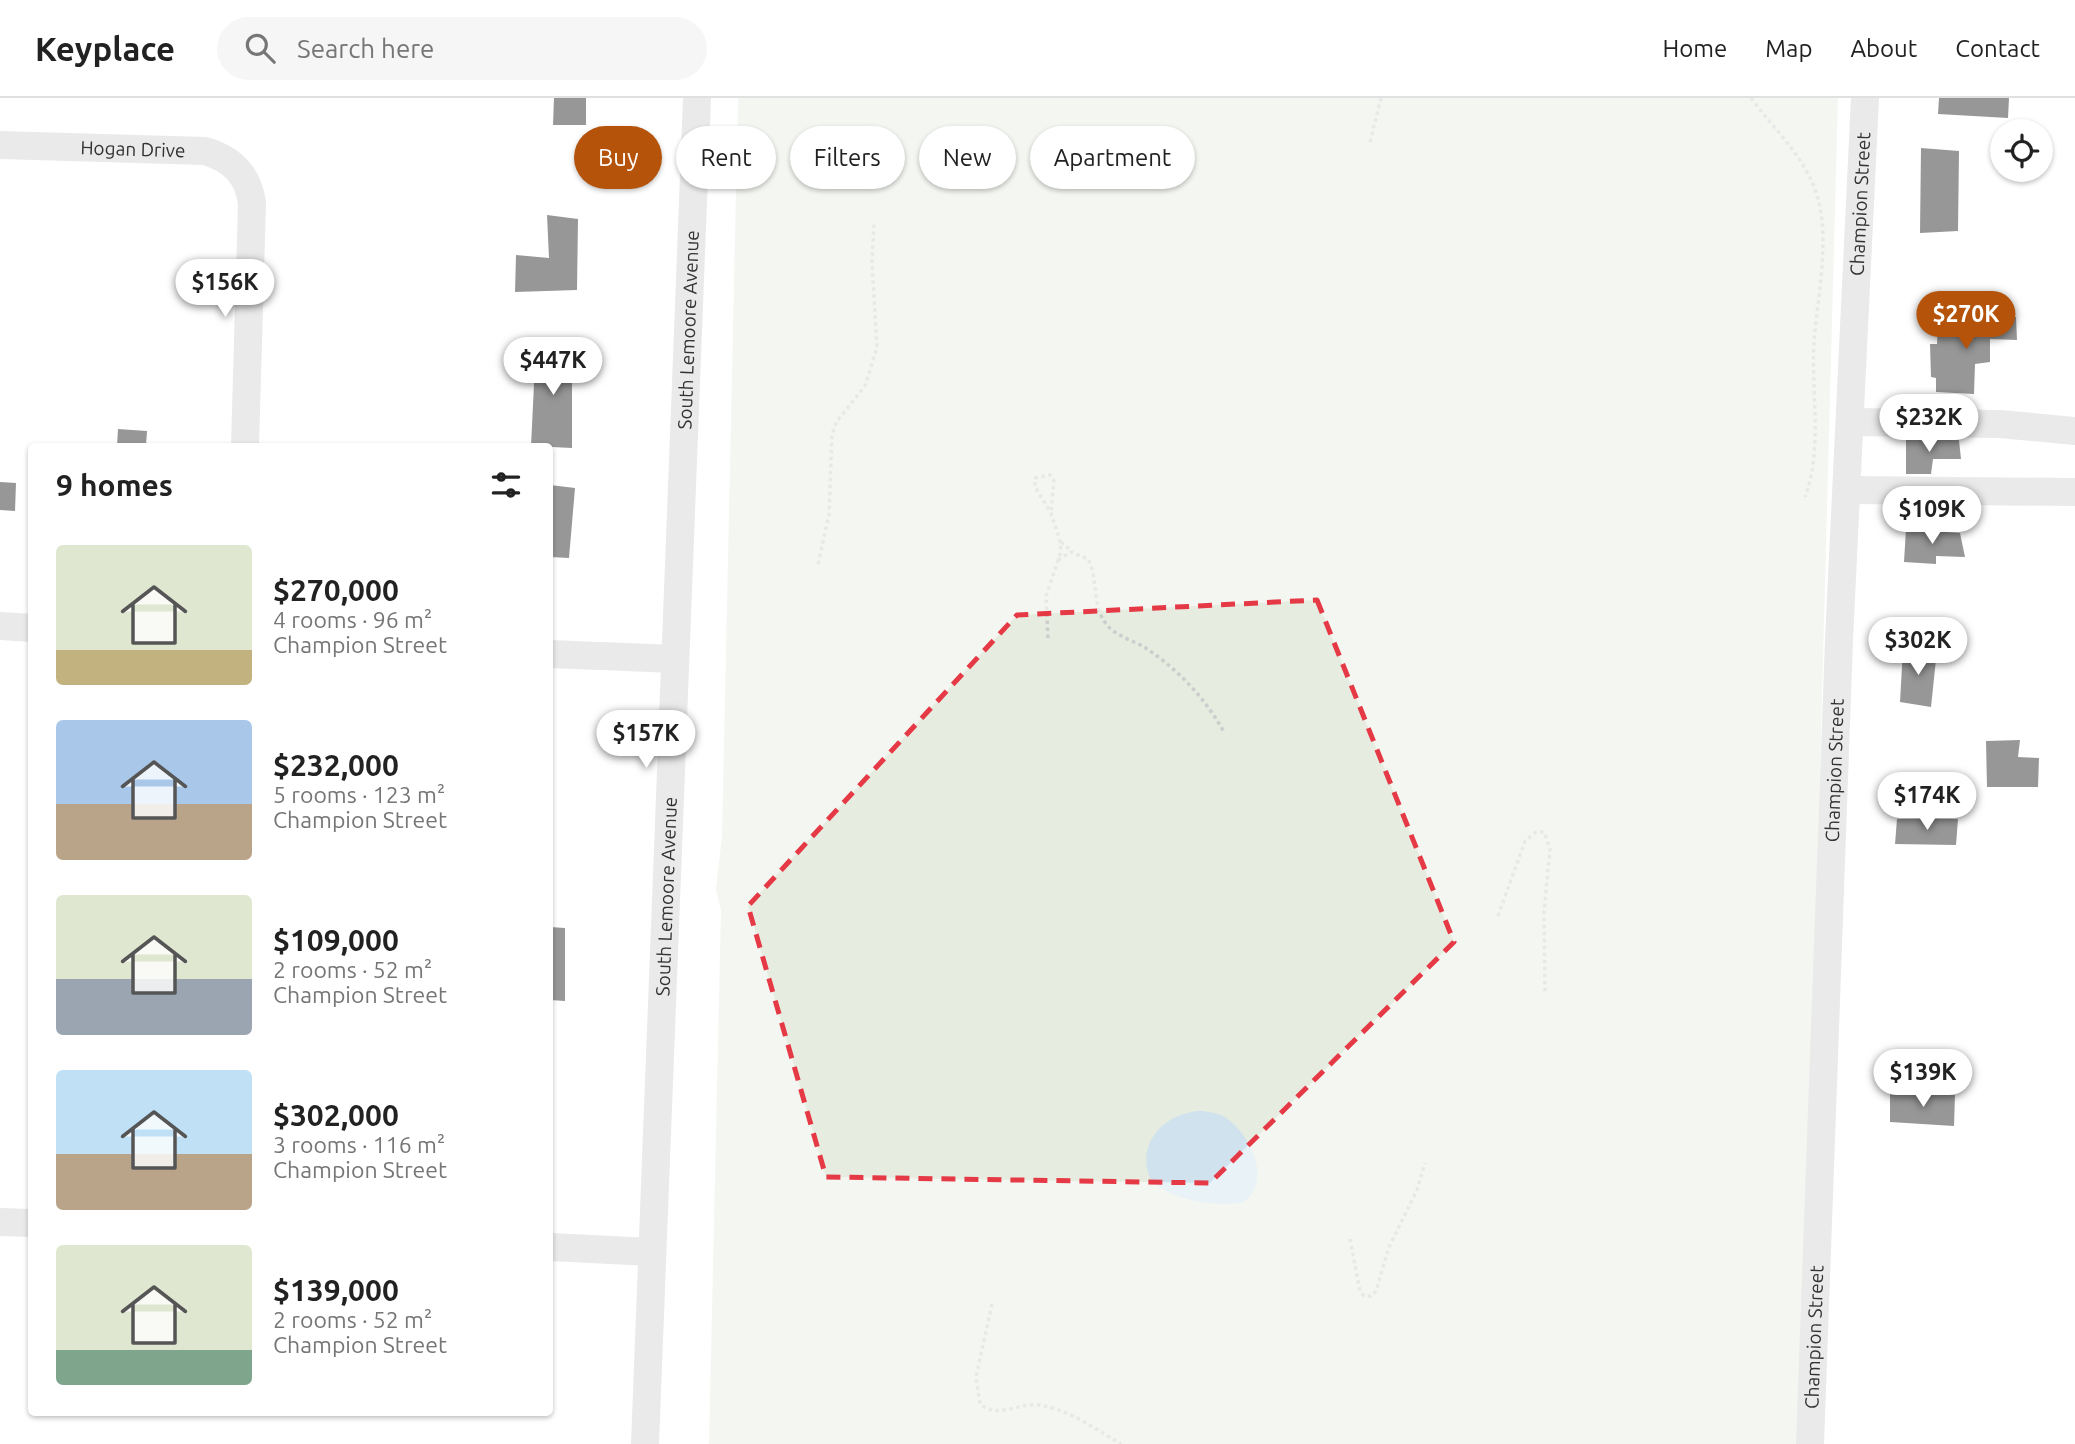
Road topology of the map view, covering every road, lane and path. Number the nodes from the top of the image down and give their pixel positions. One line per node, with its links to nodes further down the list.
1 (696, 98): 23 (street, South Lemoore Avenue)
2 (1381, 98): 5 (path)
3 (1752, 98): 13 (path)
4 (1865, 98): 8 (street, Champion Street)
5 (1370, 142)
6 (0, 145): 10 (street, Hogan Drive)
7 (874, 224): 18 (path)
8 (1852, 422): 9 (street); 11 (street, Champion Street)
9 (2075, 431)
10 (245, 443)
11 (1848, 490): 12 (street); 36 (street, Champion Street)
12 (2075, 492)
13 (1805, 497)
14 (1051, 513): 14 (path); 15 (path)
15 (1059, 539): 16 (path); 17 (path)
16 (1075, 552): 17 (path); 24 (path)
17 (1058, 560): 21 (path)
18 (818, 564)
19 (0, 626): 20 (street)
20 (28, 628)
21 (1048, 638)
22 (553, 654): 23 (street)
23 (675, 659): 32 (street, South Lemoore Avenue)
24 (1224, 732)
25 (1498, 916): 26 (path)
26 (1545, 994)
27 (1425, 1163): 30 (path)
28 (0, 1222): 29 (street)
29 (28, 1223)
30 (1350, 1238)
31 (553, 1247): 32 (street)
32 (651, 1252): 34 (street, South Lemoore Avenue)
33 (992, 1304): 35 (path)
34 (645, 1444)
35 (1121, 1444)
36 (1810, 1444)

